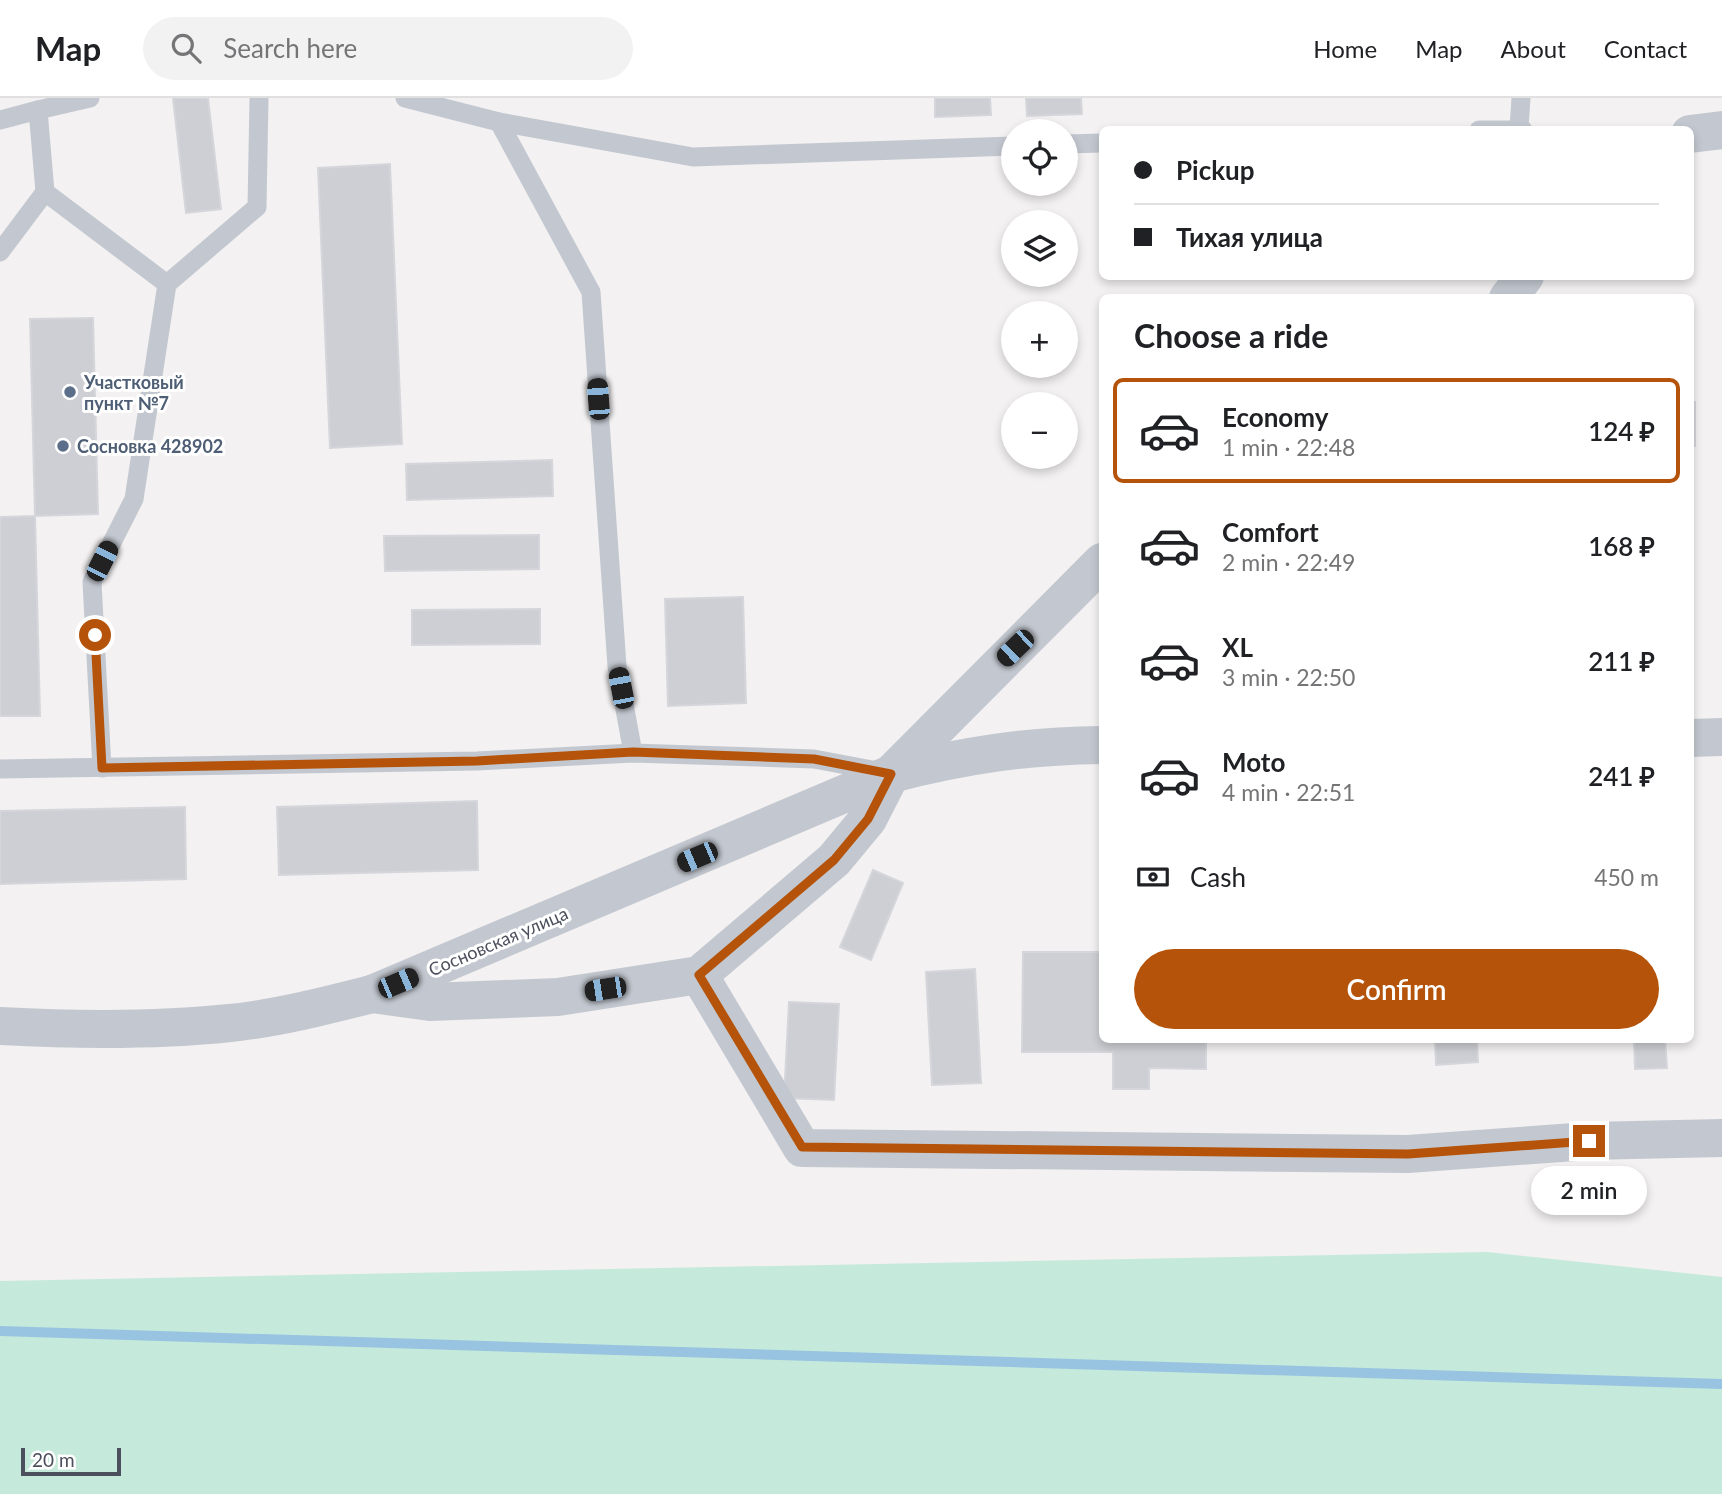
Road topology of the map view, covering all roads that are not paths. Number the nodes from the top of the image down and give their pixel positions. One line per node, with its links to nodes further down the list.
1 (90, 98): 5 (lane)
2 (258, 98): 17 (lane)
3 (405, 98): 7 (lane)
4 (1521, 98): 8 (lane)
5 (38, 110): 6 (lane); 14 (lane)
6 (0, 120)
7 (499, 122): 13 (lane); 23 (lane)
8 (1521, 126)
9 (1722, 130): 10 (street)
10 (1694, 134)
11 (1099, 143): 12 (lane)
12 (1078, 144)
13 (1001, 146)
14 (45, 192): 15 (lane); 17 (lane)
15 (0, 252)
16 (1522, 280): 18 (street)
17 (167, 284): 24 (lane)
18 (1511, 294)
19 (1099, 565): 26 (street)
20 (1722, 737): 21 (street)
21 (1694, 738)
22 (1099, 745): 26 (street)
23 (633, 752): 24 (lane); 26 (lane)
24 (102, 768): 25 (lane)
25 (0, 769)
26 (891, 774): 27 (street); 28 (street, Сосновская улица)
27 (699, 975): 28 (street); 30 (street)
28 (372, 994): 29 (street, Сосновская улица)
29 (0, 1026)
30 (1722, 1138)

